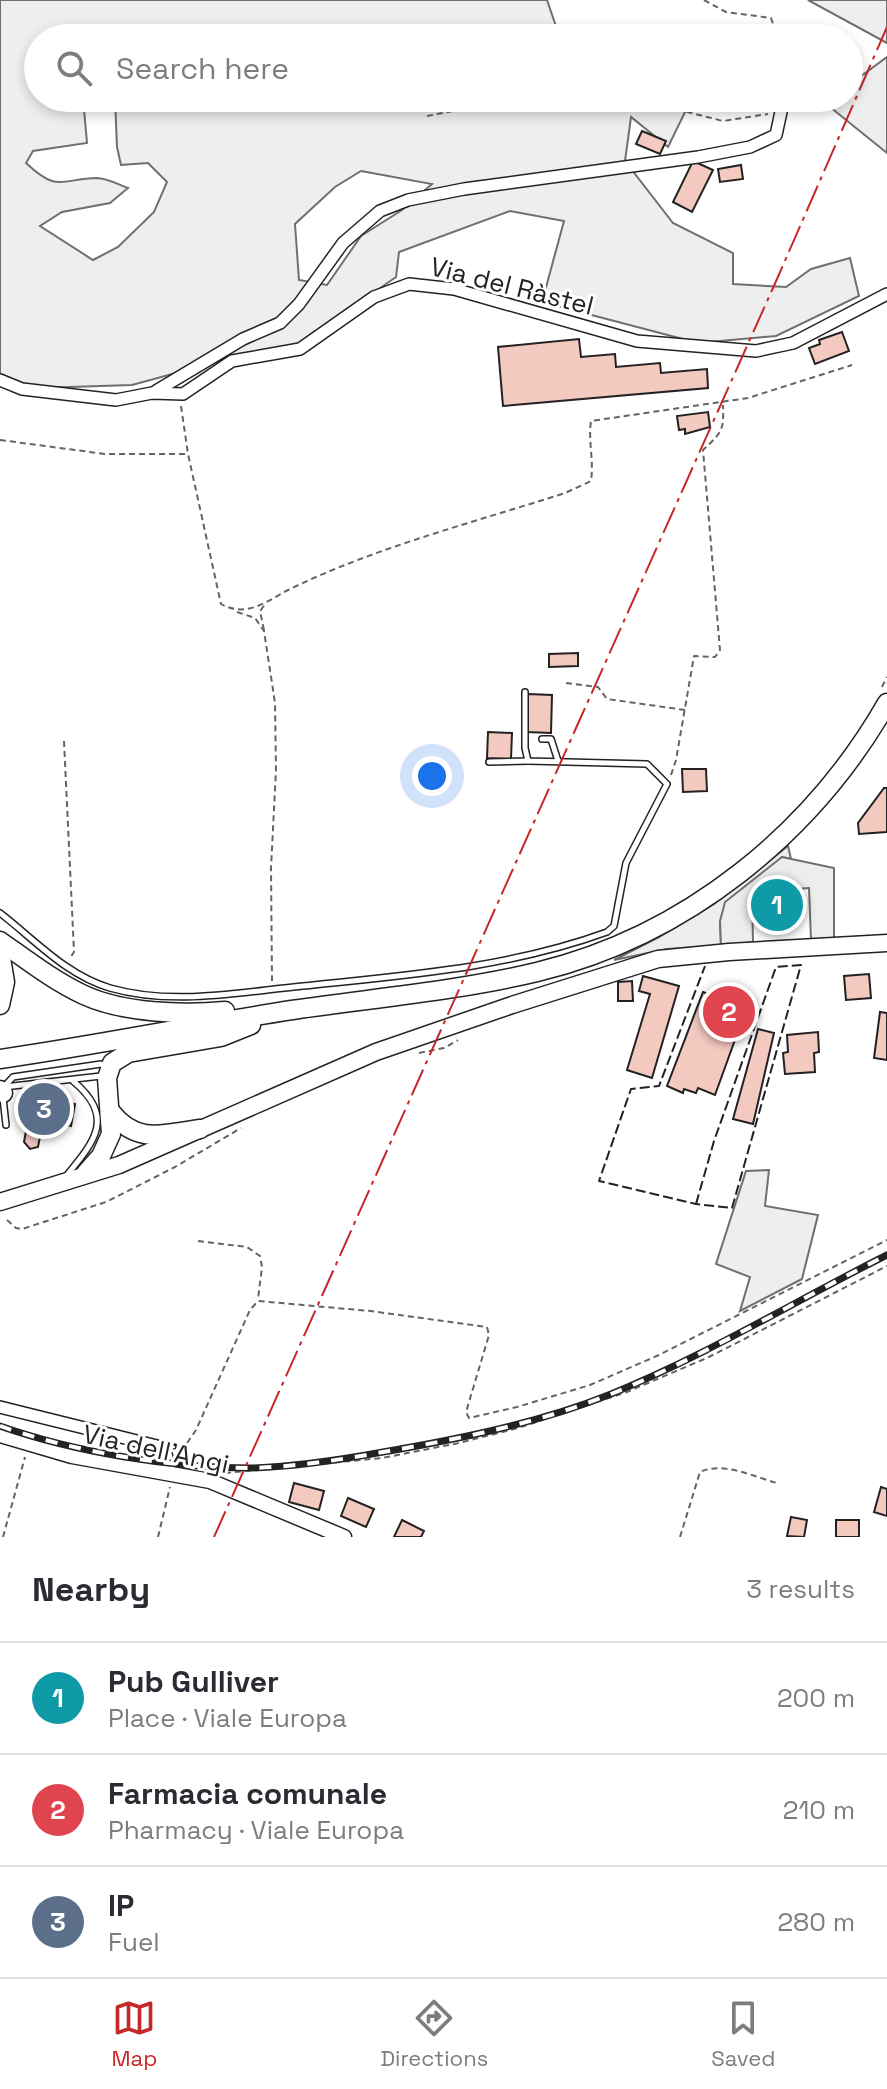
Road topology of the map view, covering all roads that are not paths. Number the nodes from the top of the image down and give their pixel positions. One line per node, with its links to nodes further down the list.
1 (782, 112): 4 (street)
2 (887, 294): 4 (street, Via del Ràstel)
3 (0, 380): 4 (street)
4 (152, 393)
5 (525, 692): 8 (lane)
6 (884, 696): 16 (highway)
7 (542, 739): 9 (lane)
8 (528, 761): 9 (lane); 10 (lane)
9 (558, 761): 11 (lane)
10 (489, 762)
11 (0, 913)
12 (0, 941): 16 (highway)
13 (887, 943): 23 (main road)
14 (0, 952): 15 (highway)
15 (0, 1005)
16 (287, 1011): 17 (highway); 18 (highway)
17 (0, 1059)
18 (109, 1068): 19 (lane); 20 (lane); 21 (highway)
19 (72, 1081): 20 (lane); 25 (lane)
20 (2, 1090): 22 (lane)
21 (111, 1112): 23 (highway); 24 (highway)
22 (6, 1125)
23 (200, 1129): 24 (main road)
24 (86, 1173): 25 (main road)
25 (61, 1182): 26 (main road)
26 (33, 1190): 27 (main road); 28 (main road)
27 (0, 1192)
28 (0, 1202)
29 (0, 1407): 31 (street)
30 (0, 1435): 31 (street, Via dell'Angi)
31 (170, 1474): 32 (street, Via dell'Angi)
32 (344, 1537)

